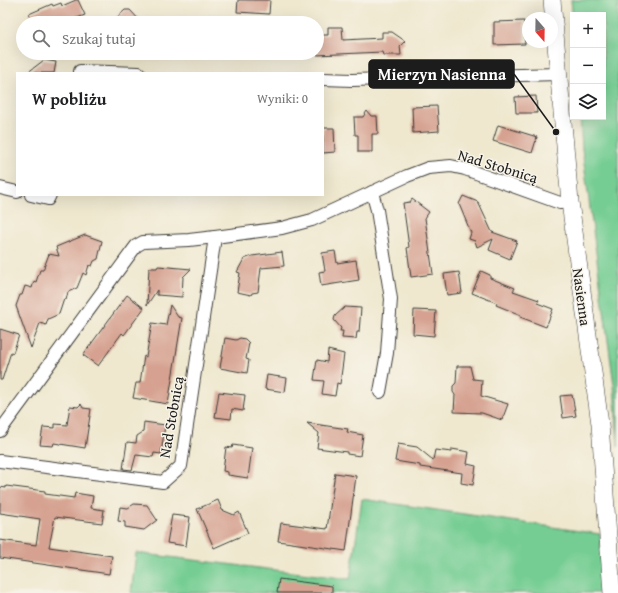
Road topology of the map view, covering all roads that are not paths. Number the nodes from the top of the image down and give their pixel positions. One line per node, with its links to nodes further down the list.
1 (552, 0): 4 (street, Nasienna)
2 (80, 72): 3 (street)
3 (110, 72)
4 (558, 74): 5 (street); 11 (street, Nasienna)
5 (324, 79)
6 (0, 188): 7 (street)
7 (16, 192)
8 (372, 192): 11 (street, Nad Stobnicą); 12 (street, Nad Stobnicą); 13 (street)
9 (35, 196): 10 (street)
10 (50, 196)
11 (570, 202): 16 (street, Nasienna)
12 (215, 237): 14 (street, Nad Stobnicą); 15 (street, Nad Stobnicą)
13 (380, 392)
14 (0, 431)
15 (0, 461)
16 (612, 593)

